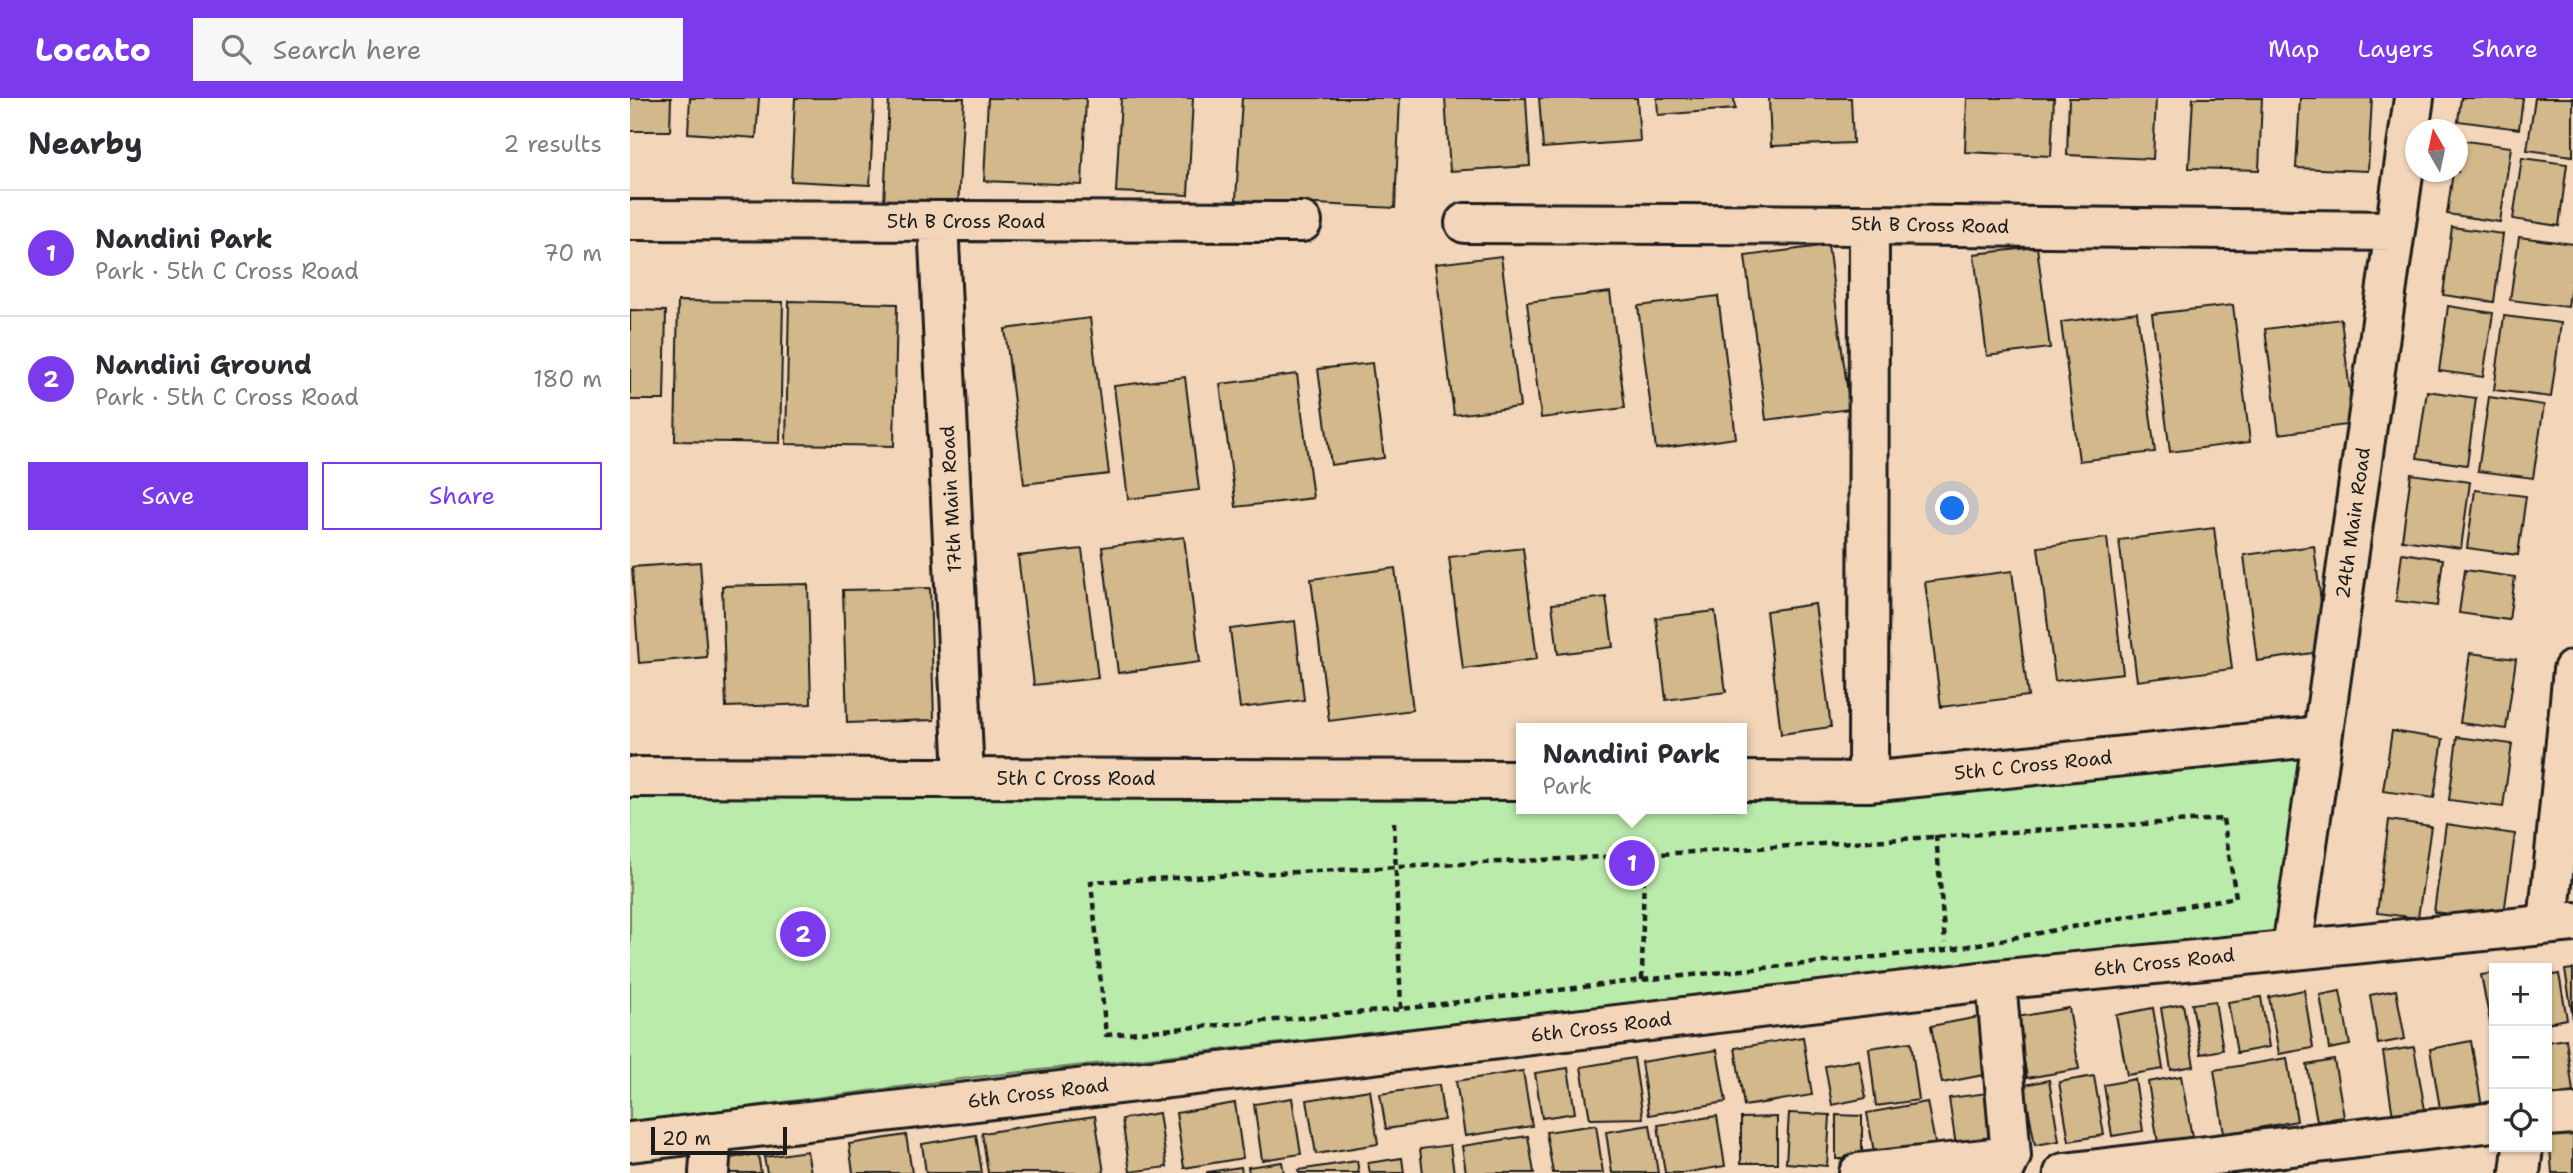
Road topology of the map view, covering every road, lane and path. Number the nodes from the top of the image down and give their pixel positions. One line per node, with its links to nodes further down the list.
1 (2414, 98): 7 (street, 24th Main Road)
2 (630, 220): 3 (street, 5th B Cross Road)
3 (938, 221): 4 (street, 5th B Cross Road); 10 (street, 17th Main Road)
4 (1302, 222)
5 (1465, 223): 6 (street, 5th B Cross Road)
6 (1869, 225): 7 (street, 5th B Cross Road); 14 (street)
7 (2395, 231): 9 (street, 24th Main Road)
8 (2573, 670): 18 (street)
9 (2322, 736): 14 (street, 5th C Cross Road); 19 (street, 24th Main Road)
10 (964, 777): 11 (street, 5th C Cross Road); 12 (street, 5th C Cross Road)
11 (630, 778)
12 (1516, 780)
13 (1747, 781): 14 (street, 5th C Cross Road)
14 (1868, 782)
15 (1936, 835): 16 (path); 20 (path); 20 (path)
16 (1644, 855): 17 (path); 21 (path)
17 (1395, 867): 23 (path); 23 (path)
18 (2561, 923): 19 (street, 6th Cross Road)
19 (2292, 949): 22 (street, 6th Cross Road)
20 (1946, 950): 21 (path)
21 (1642, 980): 23 (path)
22 (1996, 980): 27 (street, 6th Cross Road); 30 (street)
23 (1401, 1009)
24 (2573, 1114): 25 (street)
25 (2552, 1116)
26 (2489, 1123): 33 (street)
27 (712, 1132): 28 (street, 6th Cross Road); 31 (street)
28 (630, 1142)
29 (2522, 1152): 34 (street)
30 (2007, 1165): 32 (street)
31 (709, 1173)
32 (1859, 1173)
33 (2064, 1173)
34 (2520, 1173)

